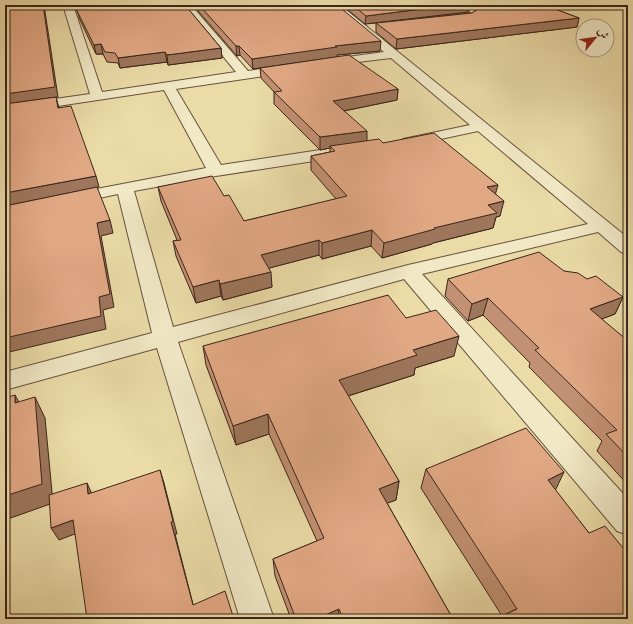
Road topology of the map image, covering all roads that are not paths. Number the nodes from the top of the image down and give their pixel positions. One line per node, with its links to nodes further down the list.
1 (68, 5): 13 (street)
2 (186, 5): 11 (street)
3 (334, 5): 7 (street)
4 (466, 5): 5 (street)
5 (439, 20)
6 (378, 27): 7 (street)
7 (363, 29): 8 (street)
8 (392, 54): 9 (street); 15 (street)
9 (315, 65)
10 (299, 67): 11 (street)
11 (245, 75): 12 (street)
12 (168, 86): 13 (street); 18 (street)
13 (97, 97): 14 (street)
14 (5, 110)
15 (479, 127): 16 (street); 21 (street)
16 (392, 145)
17 (357, 150): 18 (street)
18 (216, 171): 19 (street)
19 (125, 188): 20 (street); 24 (street)
20 (58, 202)
21 (602, 226): 22 (street); 23 (street)
22 (628, 248)
23 (408, 271): 24 (street); 26 (street)
24 (165, 338): 25 (street); 27 (street)
25 (5, 381)
26 (628, 521)
27 (257, 619)

